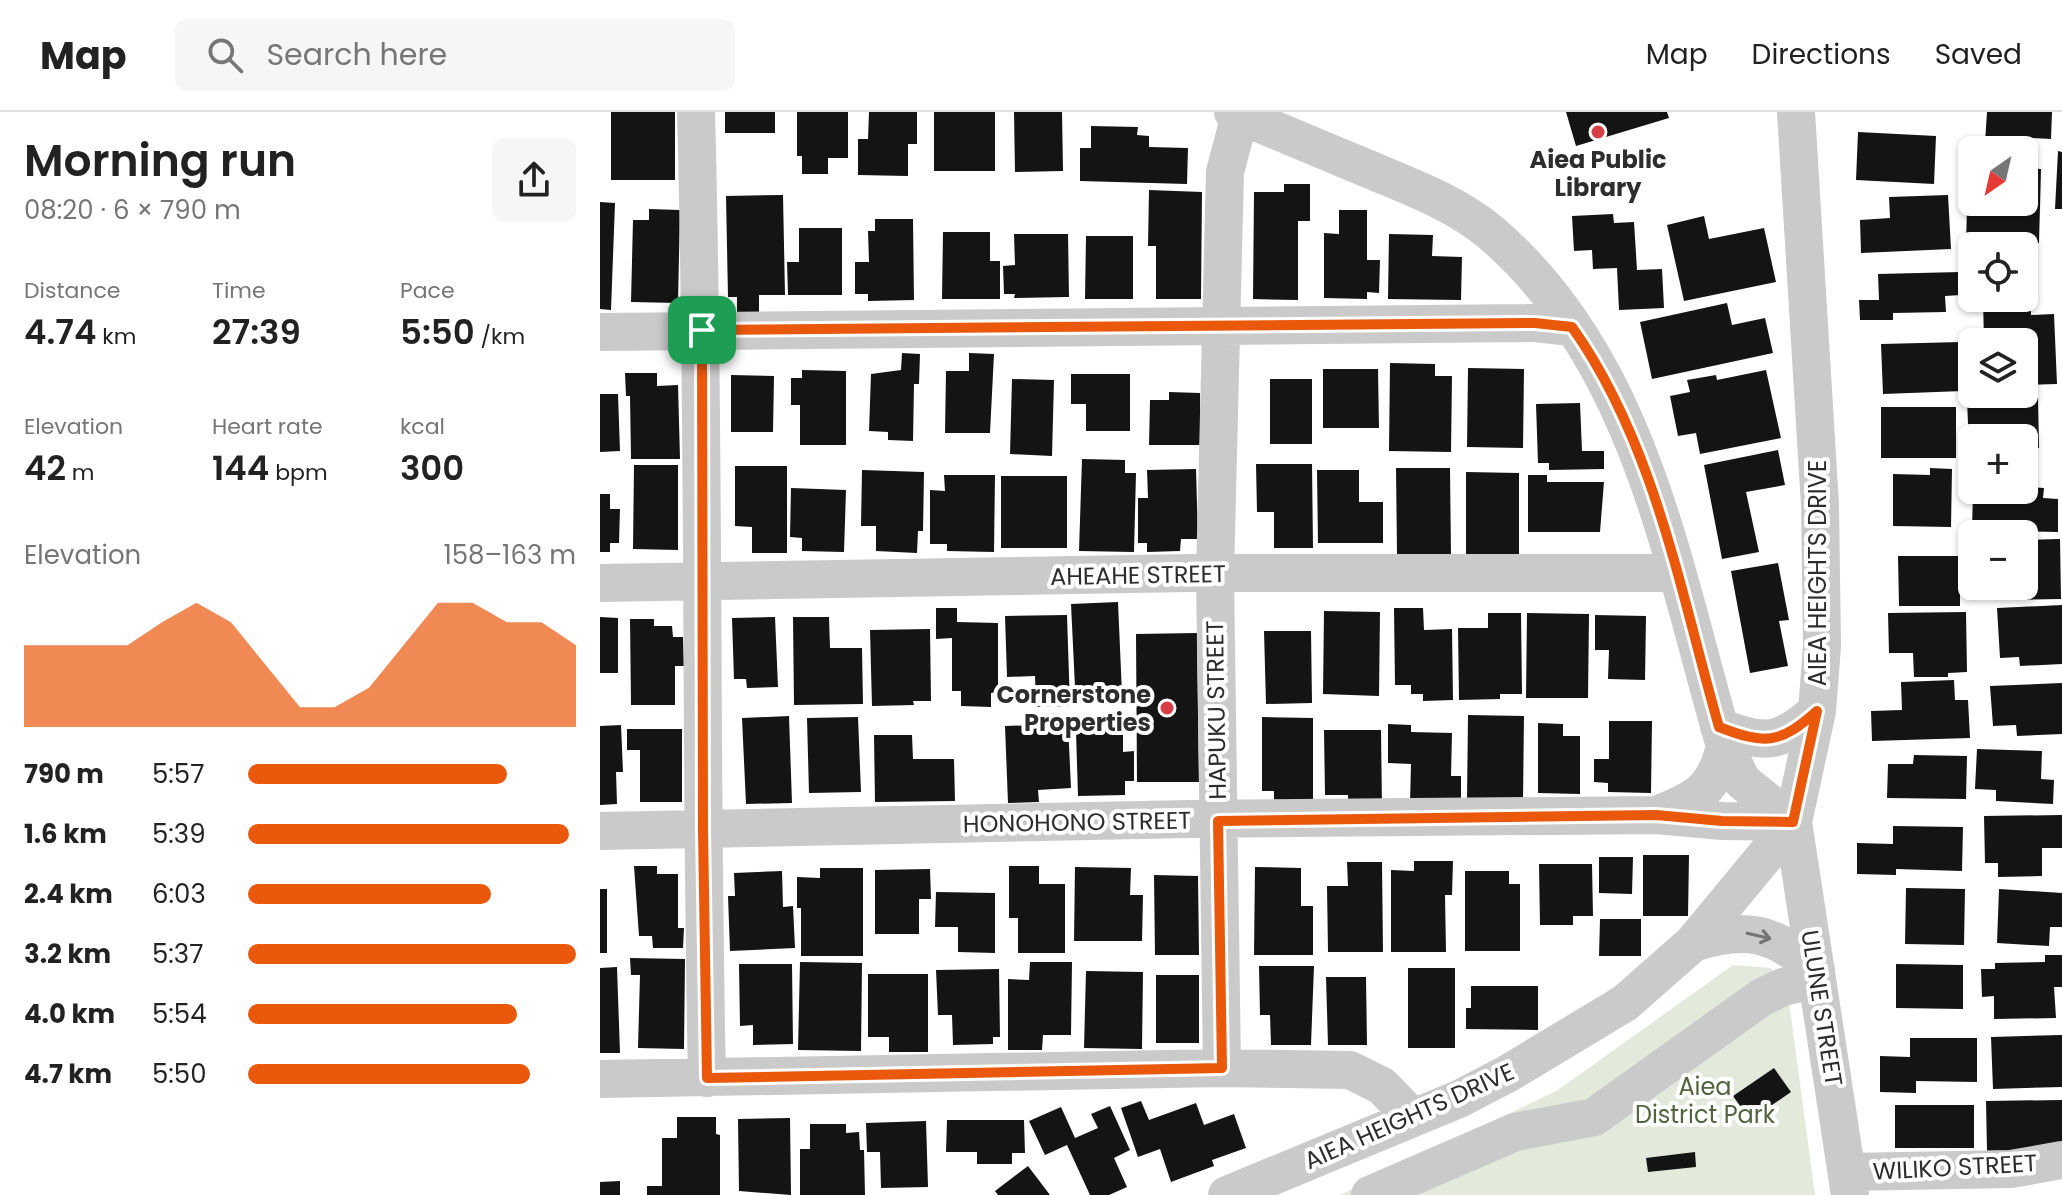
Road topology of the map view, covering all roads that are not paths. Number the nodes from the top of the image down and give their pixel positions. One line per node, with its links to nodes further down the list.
1 (696, 112): 6 (street)
2 (1796, 112): 12 (street, AIEA HEIGHTS DRIVE)
3 (1236, 114): 4 (street, HAPUKU STREET); 5 (street)
4 (1220, 326): 5 (street); 6 (street); 9 (street, HAPUKU STREET)
5 (1572, 327): 8 (street)
6 (702, 330): 7 (street); 10 (street)
7 (600, 332)
8 (1675, 573): 9 (street, AHEAHE STREET); 13 (street)
9 (1215, 575): 10 (street, AHEAHE STREET); 15 (street, HAPUKU STREET)
10 (702, 581): 11 (street, AHEAHE STREET); 17 (street)
11 (600, 583)
12 (1817, 711): 13 (street); 16 (street, AIEA HEIGHTS DRIVE)
13 (1722, 737): 14 (street); 16 (street)
14 (1656, 815): 15 (street, HONOHONO STREET); 16 (street, HONOHONO STREET)
15 (1218, 821): 17 (street, HONOHONO STREET); 21 (street, HAPUKU STREET)
16 (1793, 822): 19 (street, AIEA HEIGHTS DRIVE); 20 (street, ULUNE STREET)
17 (703, 829): 18 (street, HONOHONO STREET); 22 (street)
18 (600, 831)
19 (1693, 943): 20 (street, one-way to 20); 24 (street, AIEA HEIGHTS DRIVE)
20 (1817, 975): 26 (street, ULUNE STREET); 28 (street)
21 (1222, 1068): 22 (street); 24 (street)
22 (707, 1078): 23 (street)
23 (600, 1079)
24 (1412, 1117): 27 (street, AIEA HEIGHTS DRIVE)
25 (2062, 1160): 26 (street, WILIKO STREET)
26 (1849, 1184)
27 (1227, 1195)
28 (1370, 1195)

